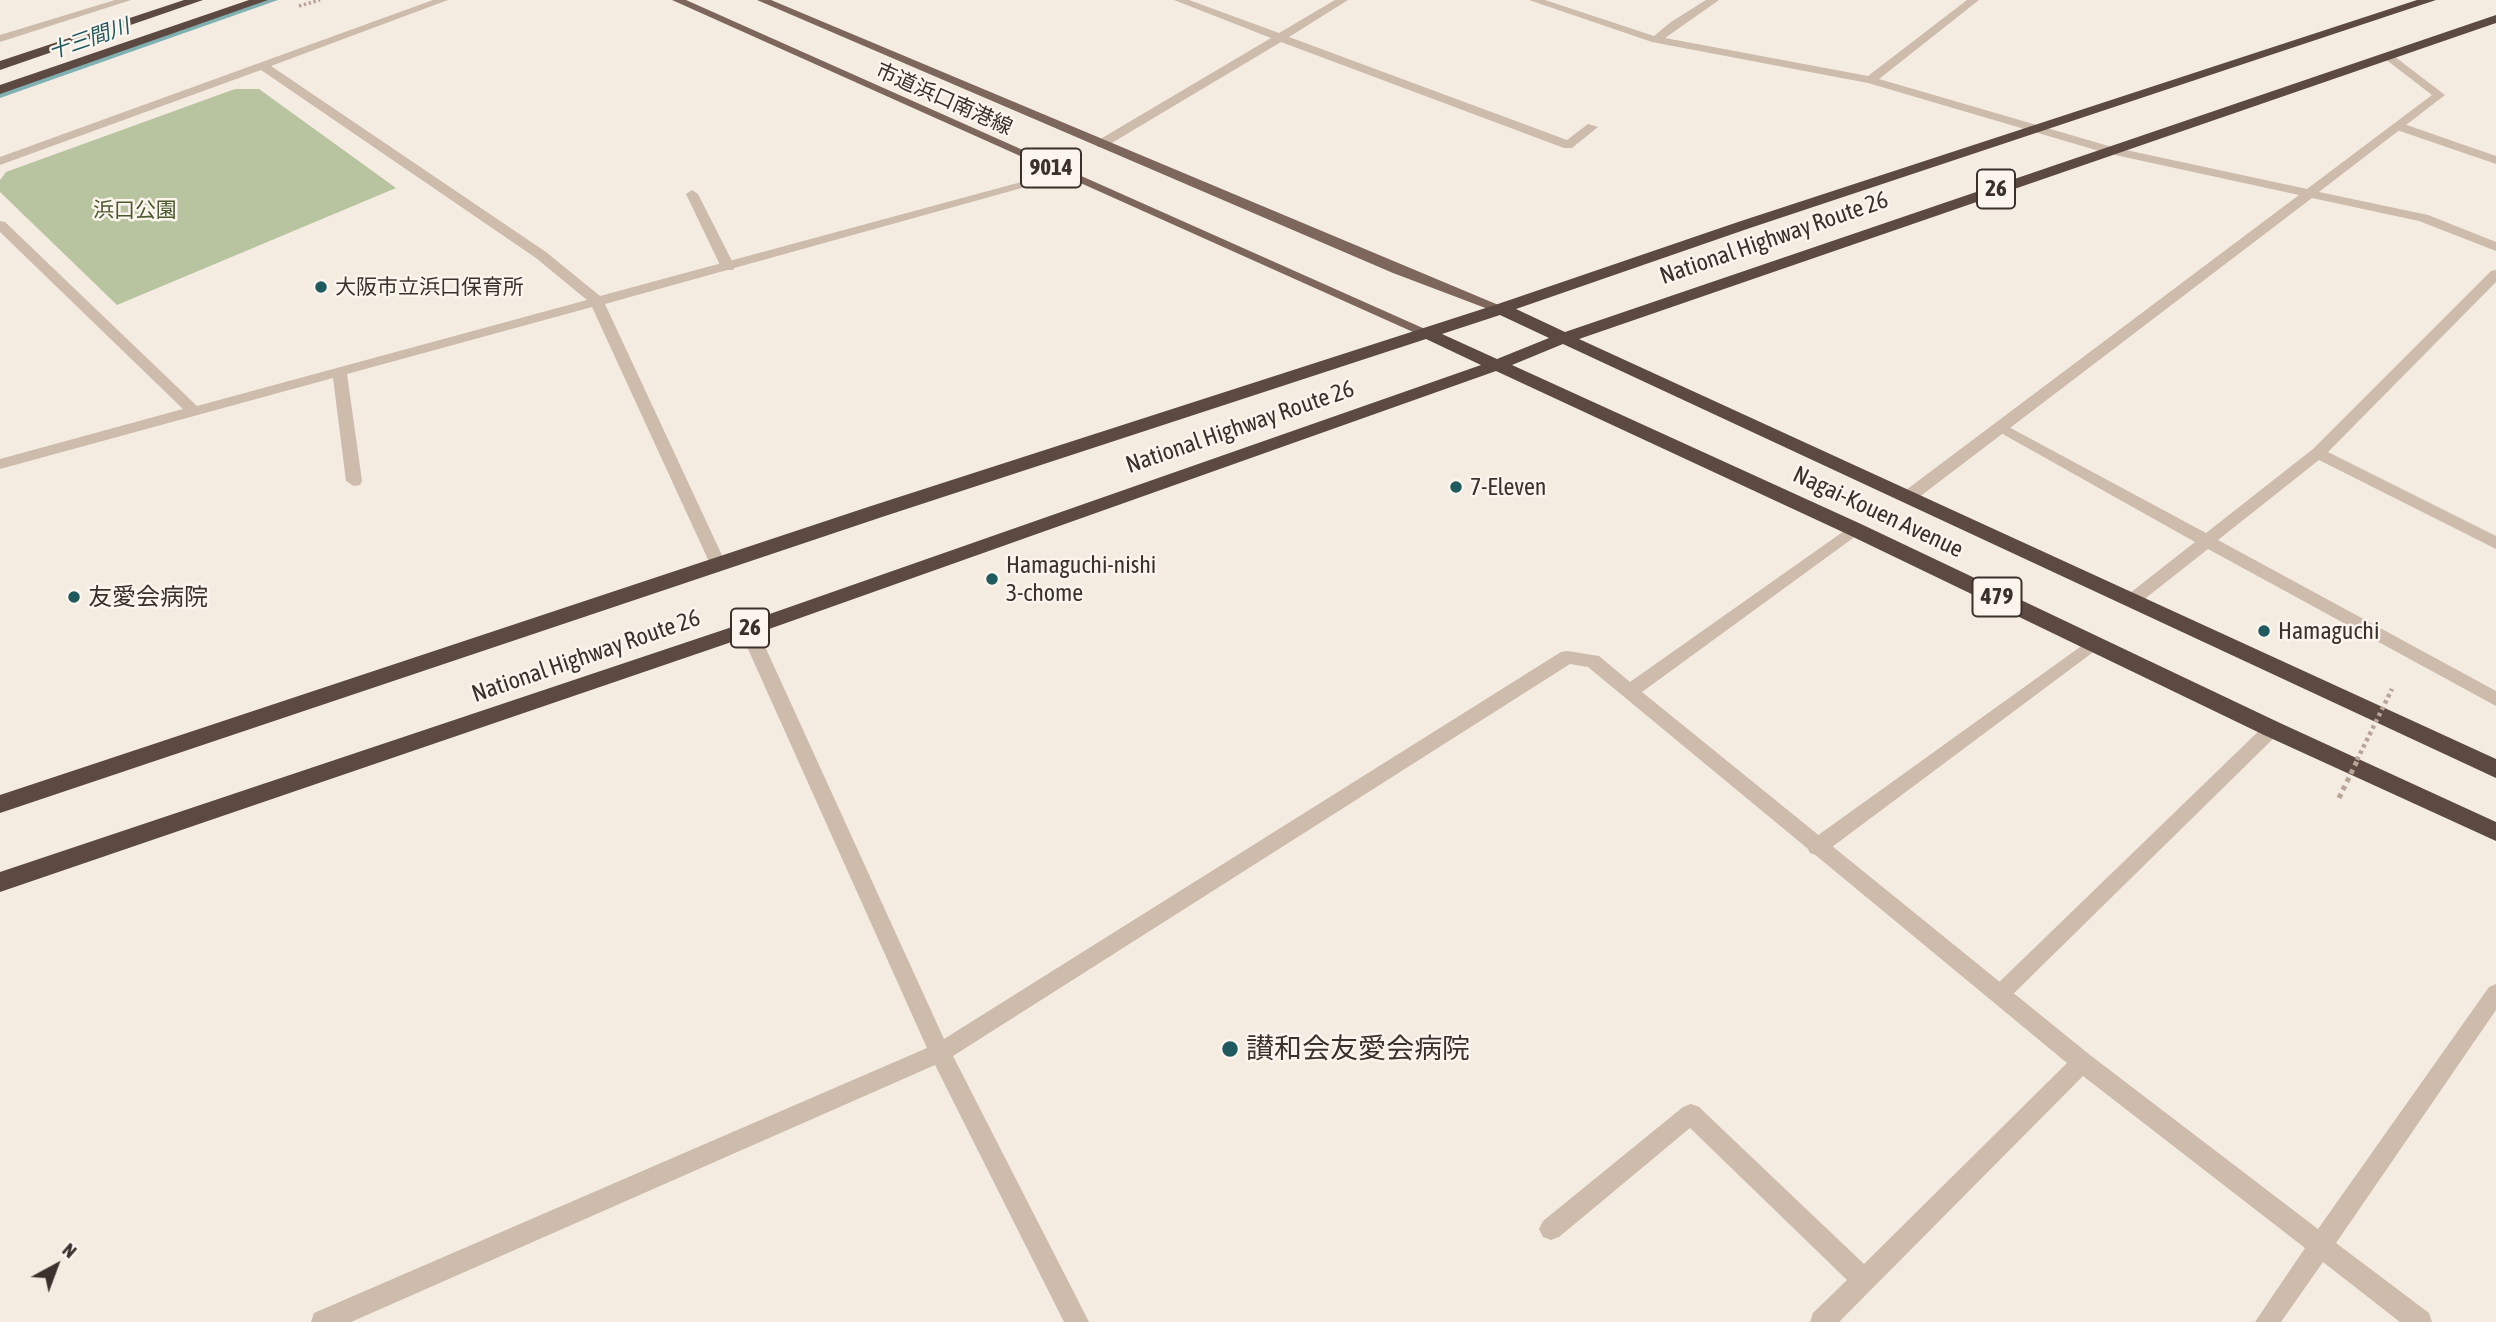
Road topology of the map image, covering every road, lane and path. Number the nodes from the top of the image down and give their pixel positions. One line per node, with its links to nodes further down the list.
1 (127, 0): 13 (street)
2 (197, 0): 20 (highway)
3 (262, 0): 22 (highway)
4 (443, 0): 19 (street)
5 (677, 0): 30 (main road, 市道浜口南港線 / 9014)
6 (762, 0): 26 (main road, 市道浜口南港線 / 9014)
7 (1178, 0): 15 (street)
8 (1343, 0): 15 (street)
9 (1534, 0): 17 (street)
10 (1714, 0): 17 (street)
11 (1974, 0): 21 (street)
12 (2430, 0): 25 (highway, National Highway Route 26 / 26)
13 (101, 3): 16 (street)
14 (2496, 19): 18 (highway, National Highway Route 26 / 26)
15 (1281, 38): 24 (street); 26 (street)
16 (0, 39)
17 (1656, 40): 21 (street)
18 (2386, 55): 23 (street); 27 (highway, National Highway Route 26 / 26)
19 (263, 65): 29 (street); 37 (street)
20 (0, 66)
21 (1870, 80): 25 (street)
22 (0, 90)
23 (2398, 126): 28 (street); 31 (street)
24 (1592, 127)
25 (2036, 129): 27 (street); 38 (highway, National Highway Route 26 / 26)
26 (1101, 144): 38 (main road, 市道浜口南港線 / 9014)
27 (2110, 150): 31 (street); 40 (highway, National Highway Route 26 / 26)
28 (2496, 160)
29 (0, 161)
30 (1066, 174): 35 (street); 39 (main road, 市道浜口南港線 / 9014)
31 (2313, 193): 34 (street); 44 (street)
32 (692, 194): 35 (street)
33 (0, 225): 43 (street)
34 (2496, 247)
35 (728, 267): 37 (street)
36 (2496, 274): 45 (street)
37 (596, 300): 42 (street); 52 (street)
38 (1501, 309): 39 (highway, National Highway Route 26 / 26); 40 (highway, Nagai-Kouen Avenue / 479)
39 (1427, 333): 41 (highway, Nagai-Kouen Avenue / 479); 52 (highway, National Highway Route 26 / 26)
40 (1564, 338): 41 (highway, National Highway Route 26 / 26); 48 (highway, Nagai-Kouen Avenue / 479)
41 (1497, 365): 49 (highway, Nagai-Kouen Avenue / 479); 54 (highway, National Highway Route 26 / 26)
42 (339, 370): 43 (street); 47 (street)
43 (193, 410): 46 (street)
44 (2000, 428): 48 (street); 50 (street)
45 (2318, 453): 50 (street); 51 (street)
46 (0, 464)
47 (354, 481)
48 (1908, 497): 53 (highway, Nagai-Kouen Avenue / 479)
49 (1854, 529): 55 (highway, Nagai-Kouen Avenue / 479); 57 (street)
50 (2207, 540): 53 (street); 58 (street)
51 (2496, 543)
52 (719, 566): 62 (highway, National Highway Route 26 / 26)
53 (2131, 601): 60 (highway, Nagai-Kouen Avenue / 479)
54 (748, 629): 65 (highway, National Highway Route 26 / 26); 68 (street)
55 (2094, 643): 59 (highway, Nagai-Kouen Avenue / 479); 64 (street)
56 (2392, 689): 61 (path, bridge)
57 (1629, 692): 64 (street); 68 (street)
58 (2496, 699)
59 (2272, 729): 63 (highway, Nagai-Kouen Avenue / 479); 67 (street)
60 (2496, 769)
61 (2339, 798)
62 (0, 804)
63 (2496, 832)
64 (1818, 847): 67 (street)
65 (0, 882)
66 (2496, 993): 71 (street)
67 (2000, 994): 69 (street)
68 (940, 1052): 73 (street); 74 (street)
69 (2082, 1062): 71 (street); 72 (street)
70 (1552, 1229): 72 (street)
71 (2320, 1246): 76 (street); 77 (street)
72 (1863, 1279): 75 (street)
73 (323, 1322)
74 (1077, 1322)
75 (1822, 1322)
76 (2267, 1322)
77 (2420, 1322)

